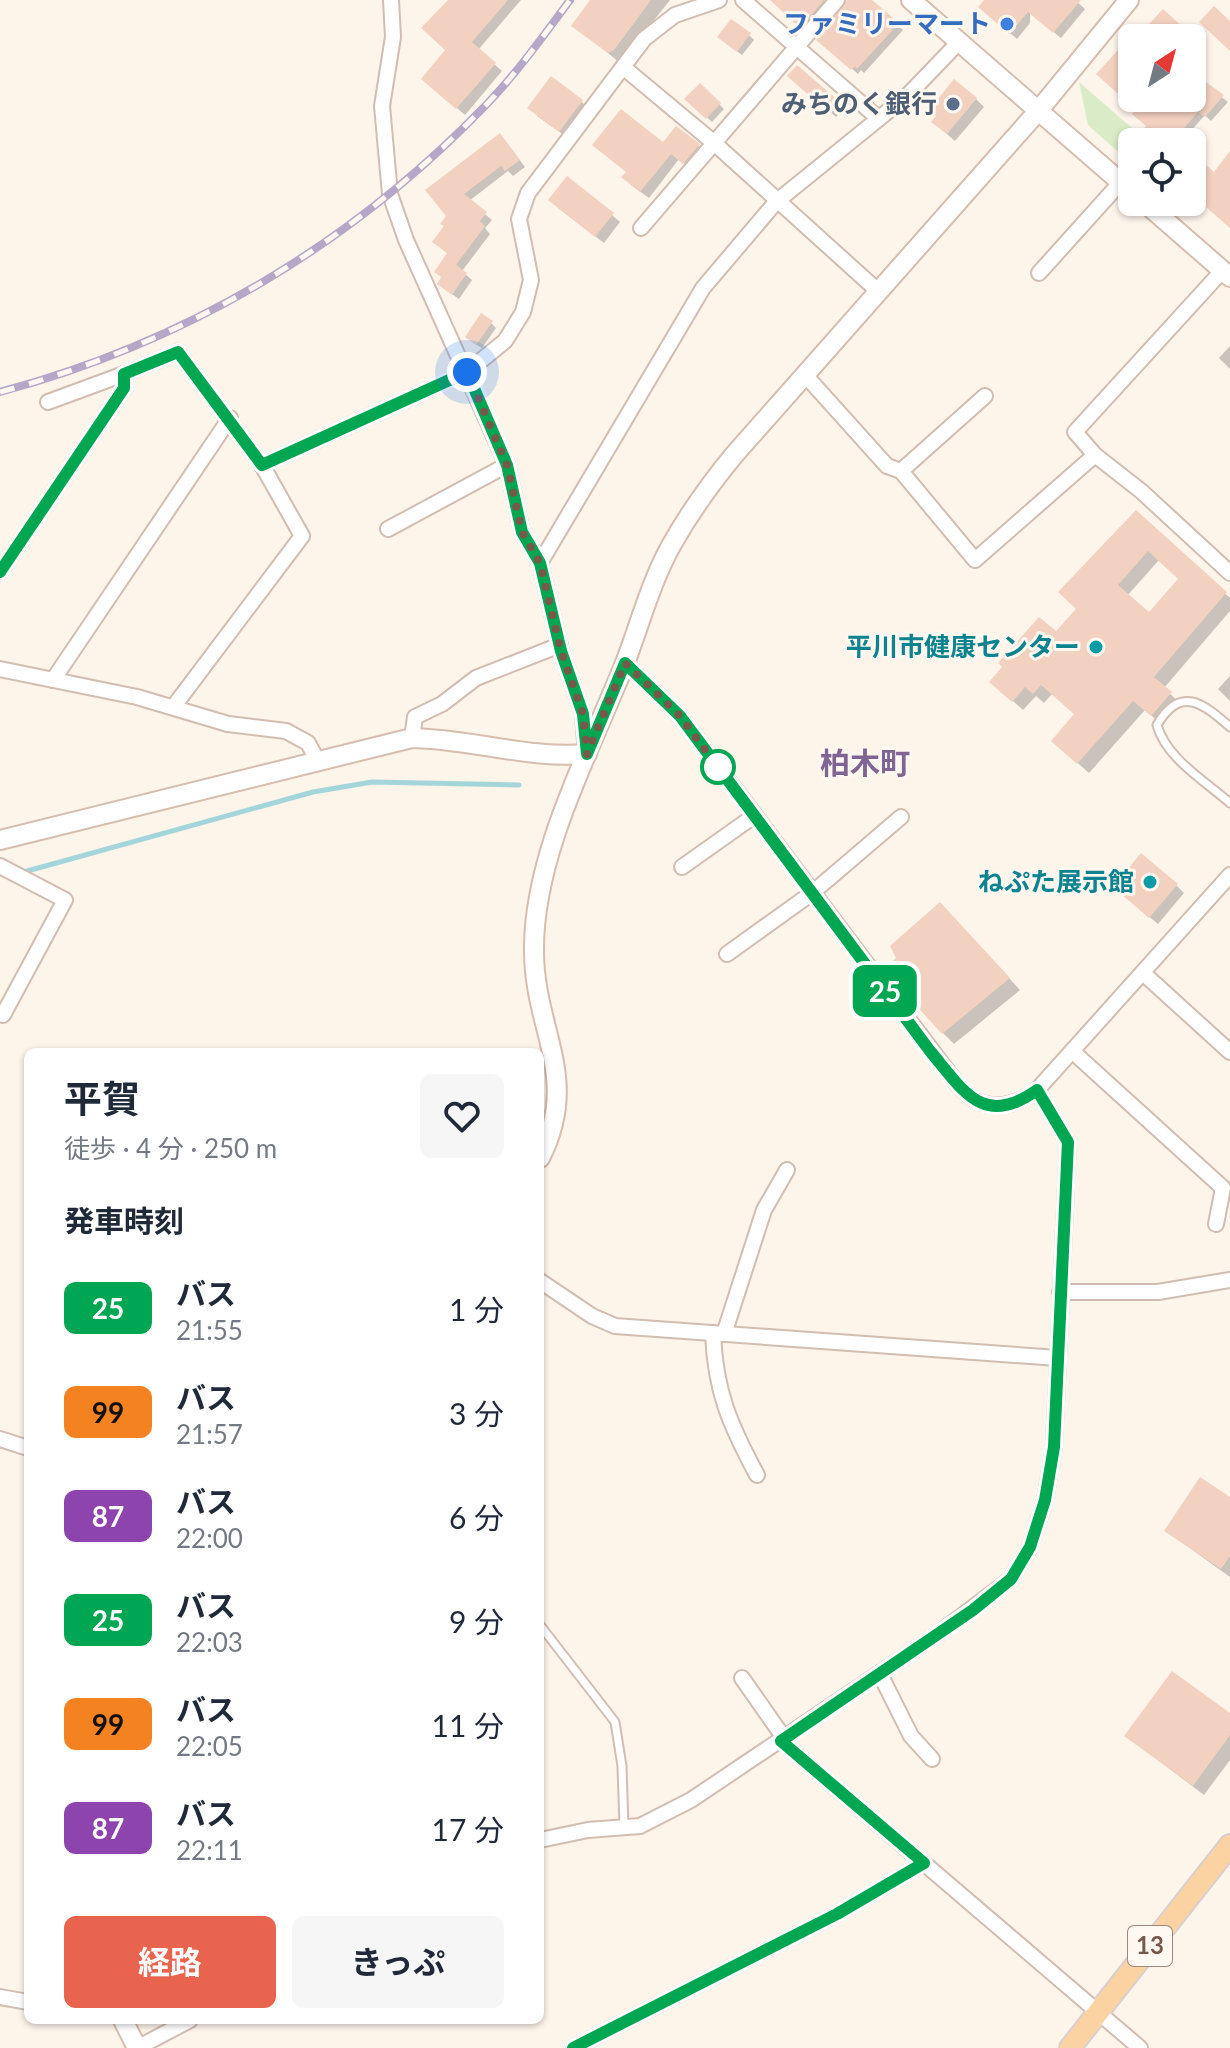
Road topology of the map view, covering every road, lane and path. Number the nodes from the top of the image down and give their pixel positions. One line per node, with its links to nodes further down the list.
1 (391, 0): 21 (street)
2 (719, 0): 9 (street)
3 (743, 0): 8 (street)
4 (837, 0): 8 (street)
5 (911, 0): 7 (street)
6 (1129, 0): 10 (street)
7 (959, 42): 10 (street); 11 (street)
8 (797, 47): 11 (street); 12 (street)
9 (623, 67): 12 (street); 21 (street)
10 (1039, 110): 13 (street); 20 (street)
11 (878, 118): 15 (street)
12 (713, 142): 15 (street); 17 (street)
13 (1118, 180)
14 (1118, 195): 18 (street)
15 (776, 202): 20 (street); 32 (street)
16 (1160, 216): 19 (street)
17 (641, 228)
18 (1039, 273)
19 (1226, 273): 27 (street)
20 (879, 292): 23 (street)
21 (467, 372): 28 (street); 29 (street)
22 (124, 374): 25 (street); 26 (street); 33 (street)
23 (806, 376): 30 (street); 36 (street)
24 (985, 396): 30 (street)
25 (48, 402)
26 (230, 418): 28 (street); 38 (street)
27 (1095, 455): 30 (street); 34 (street)
28 (262, 465): 39 (street)
29 (507, 465): 31 (street); 32 (street)
30 (901, 471)
31 (388, 529)
32 (540, 563): 35 (street)
33 (0, 572)
34 (1230, 573)
35 (560, 645): 41 (street); 42 (street)
36 (625, 663): 42 (street); 45 (street)
37 (0, 669): 38 (street)
38 (53, 680): 39 (street)
39 (174, 706): 43 (street)
40 (1230, 727): 44 (lane)
41 (412, 738): 42 (street); 43 (street)
42 (587, 754): 59 (street)
43 (317, 760): 47 (street)
44 (1230, 803)
45 (754, 816): 49 (street); 51 (street)
46 (901, 817): 51 (street)
47 (0, 840)
48 (0, 866): 55 (street)
49 (682, 867)
50 (1230, 875): 52 (street)
51 (812, 893): 53 (street); 58 (street)
52 (1224, 894): 54 (street)
53 (727, 954)
54 (1143, 973): 56 (street); 57 (street)
55 (3, 1015)
56 (1072, 1051): 58 (street); 61 (street)
57 (1230, 1052)
58 (1037, 1090): 64 (street)
59 (544, 1148)
60 (787, 1170): 65 (street)
61 (1216, 1224)
62 (1230, 1280): 64 (street)
63 (544, 1284): 65 (street)
64 (1060, 1292): 66 (street)
65 (718, 1333): 66 (street); 69 (street)
66 (1058, 1358): 71 (street)
67 (0, 1439): 68 (street)
68 (24, 1447)
69 (757, 1475)
70 (544, 1630): 75 (lane)
71 (880, 1674): 73 (street); 74 (street)
72 (742, 1678): 73 (street)
73 (783, 1739): 75 (street); 78 (street)
74 (932, 1759)
75 (624, 1827): 76 (street)
76 (544, 1839)
77 (1230, 1845): 81 (main road, 13)
78 (924, 1863): 81 (street); 85 (street)
79 (0, 1997): 80 (street)
80 (24, 2001)
81 (1099, 2011): 86 (main road, 13); 87 (street)
82 (125, 2024): 84 (street)
83 (182, 2024): 84 (street)
84 (137, 2048)
85 (573, 2048)
86 (1070, 2048)
87 (1140, 2048)

